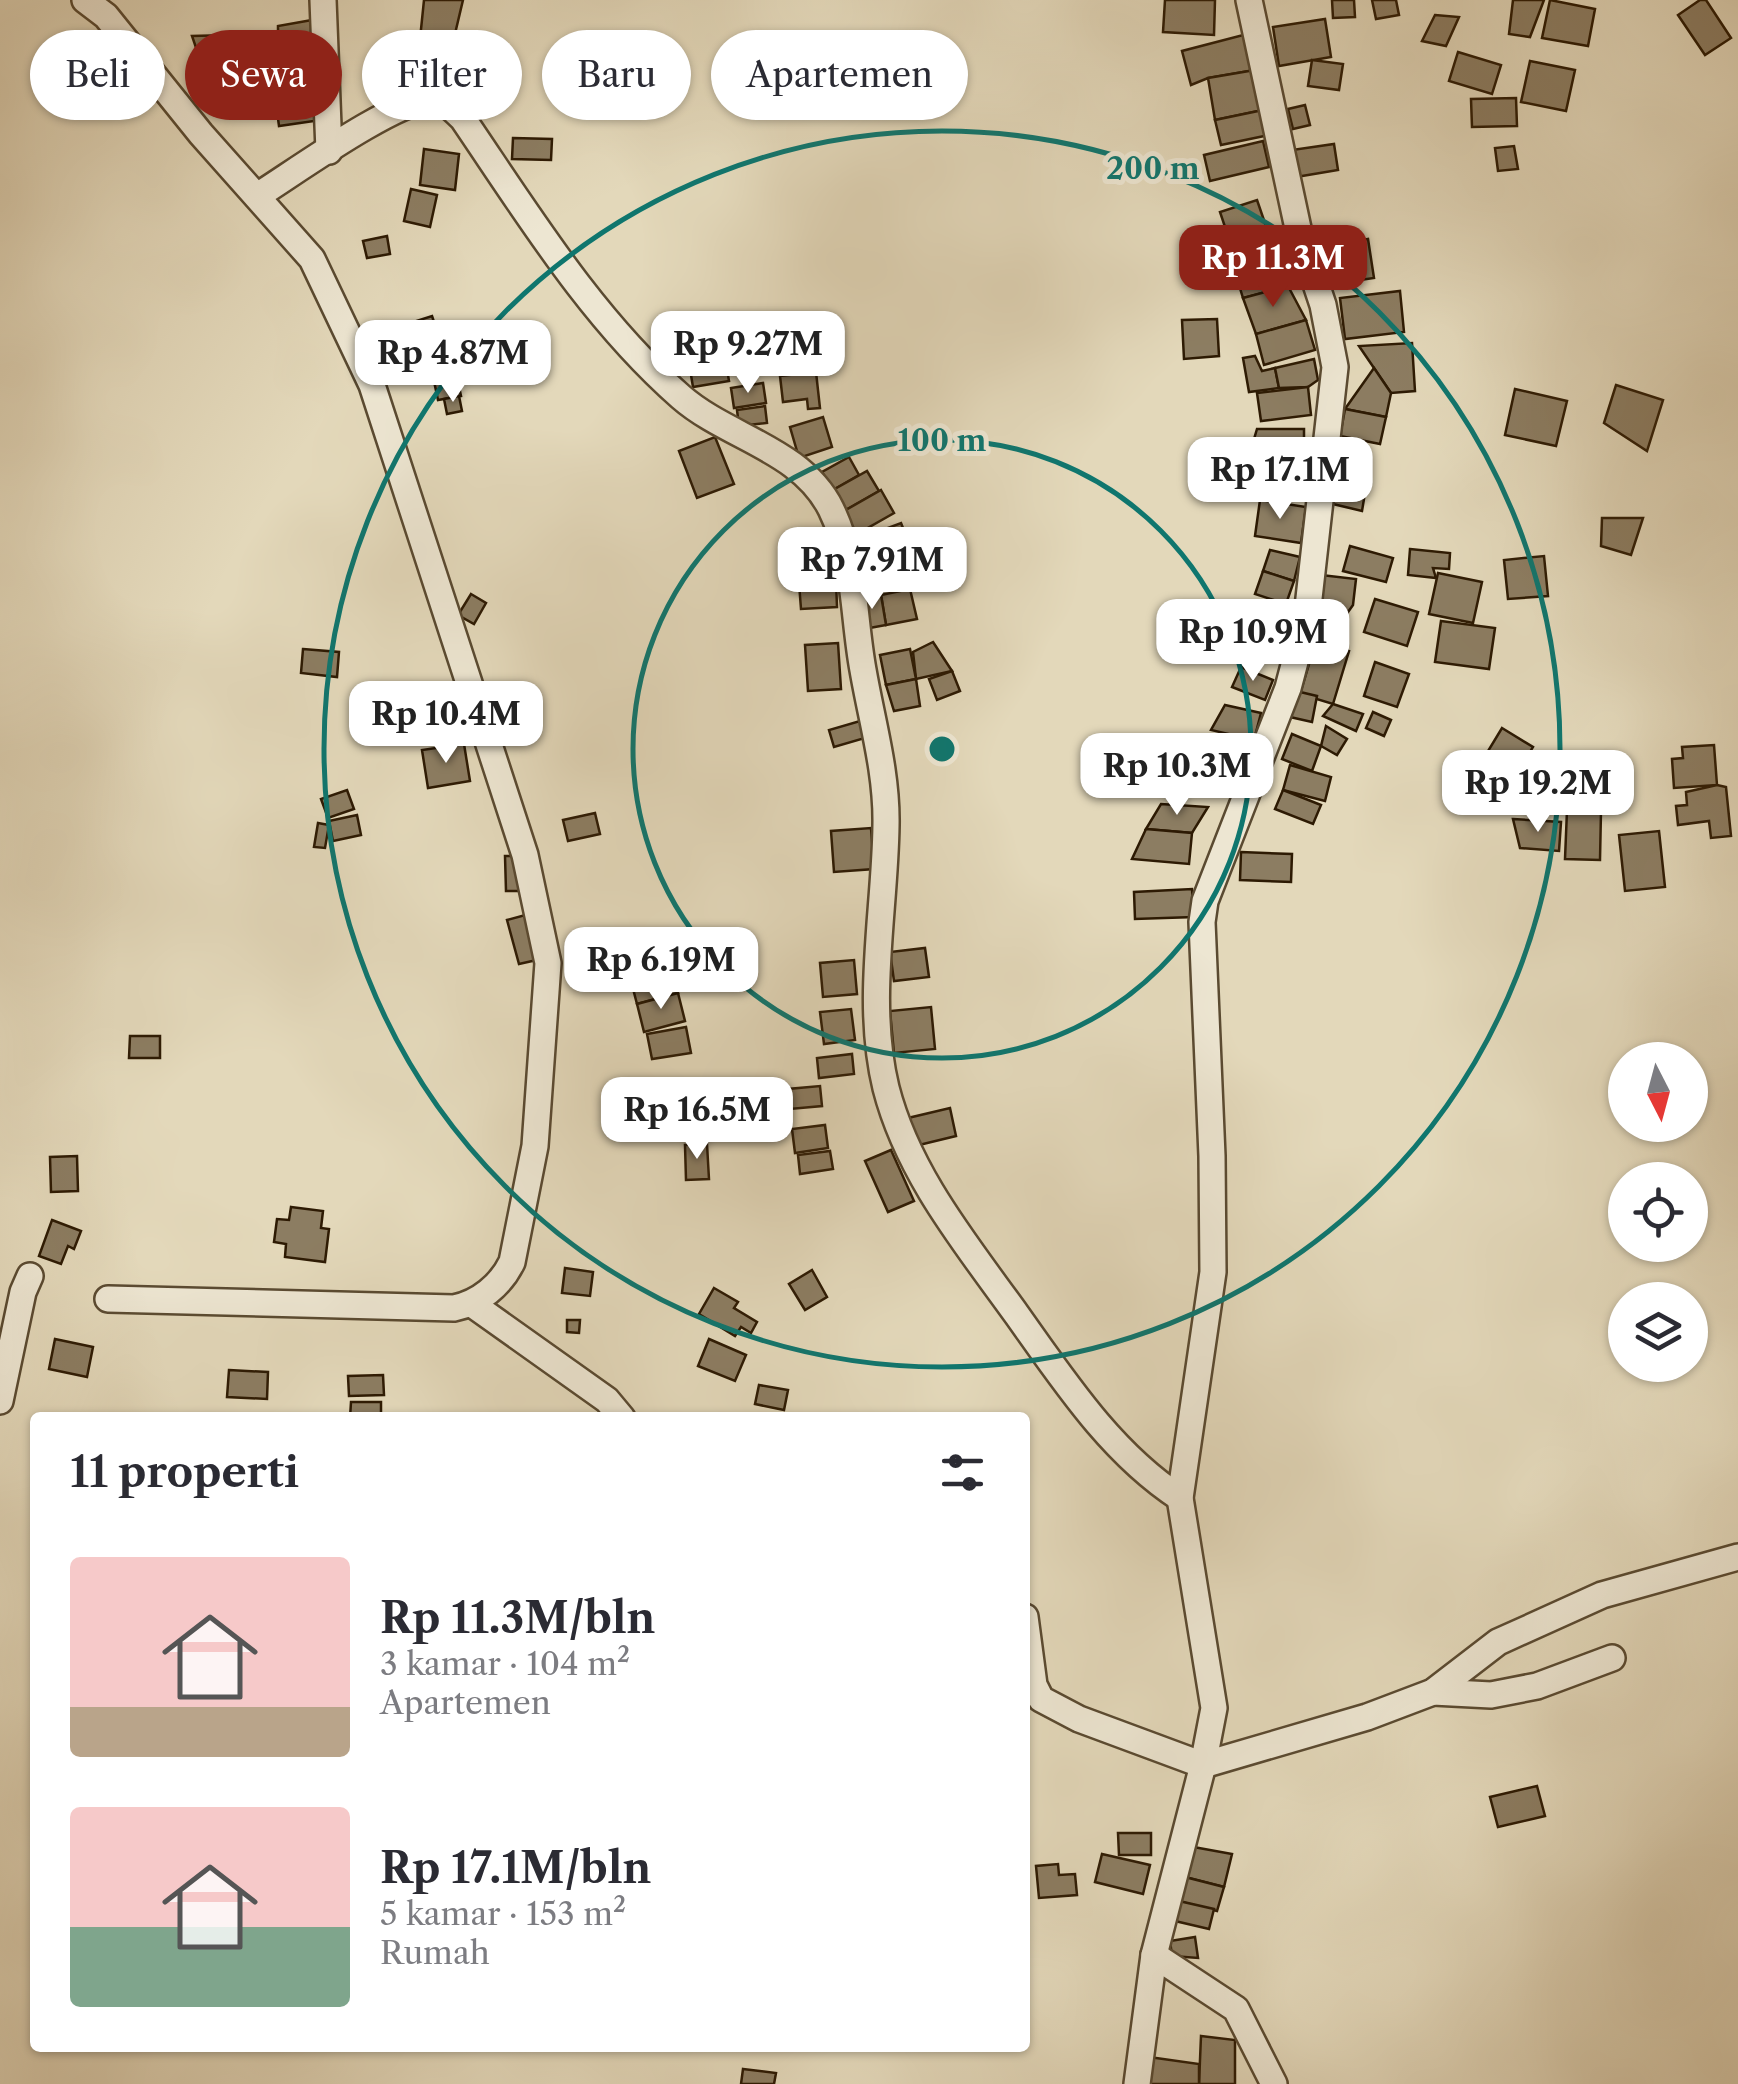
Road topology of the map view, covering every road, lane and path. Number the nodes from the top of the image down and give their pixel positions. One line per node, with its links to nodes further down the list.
1 (85, 0): 5 (street)
2 (323, 0): 4 (street)
3 (1249, 0): 11 (street)
4 (329, 151): 5 (street); 11 (street)
5 (257, 196): 8 (street)
6 (30, 1276): 9 (street)
7 (108, 1299): 8 (street)
8 (472, 1304): 10 (street)
9 (0, 1401)
10 (617, 1412)
11 (1180, 1498): 16 (street)
12 (1738, 1557): 15 (street)
13 (1030, 1655): 16 (street)
14 (1612, 1658): 15 (street)
15 (1433, 1692): 16 (street)
16 (1204, 1765): 17 (street)
17 (1154, 1954): 18 (street); 19 (street)
18 (1137, 2084)
19 (1274, 2084)

